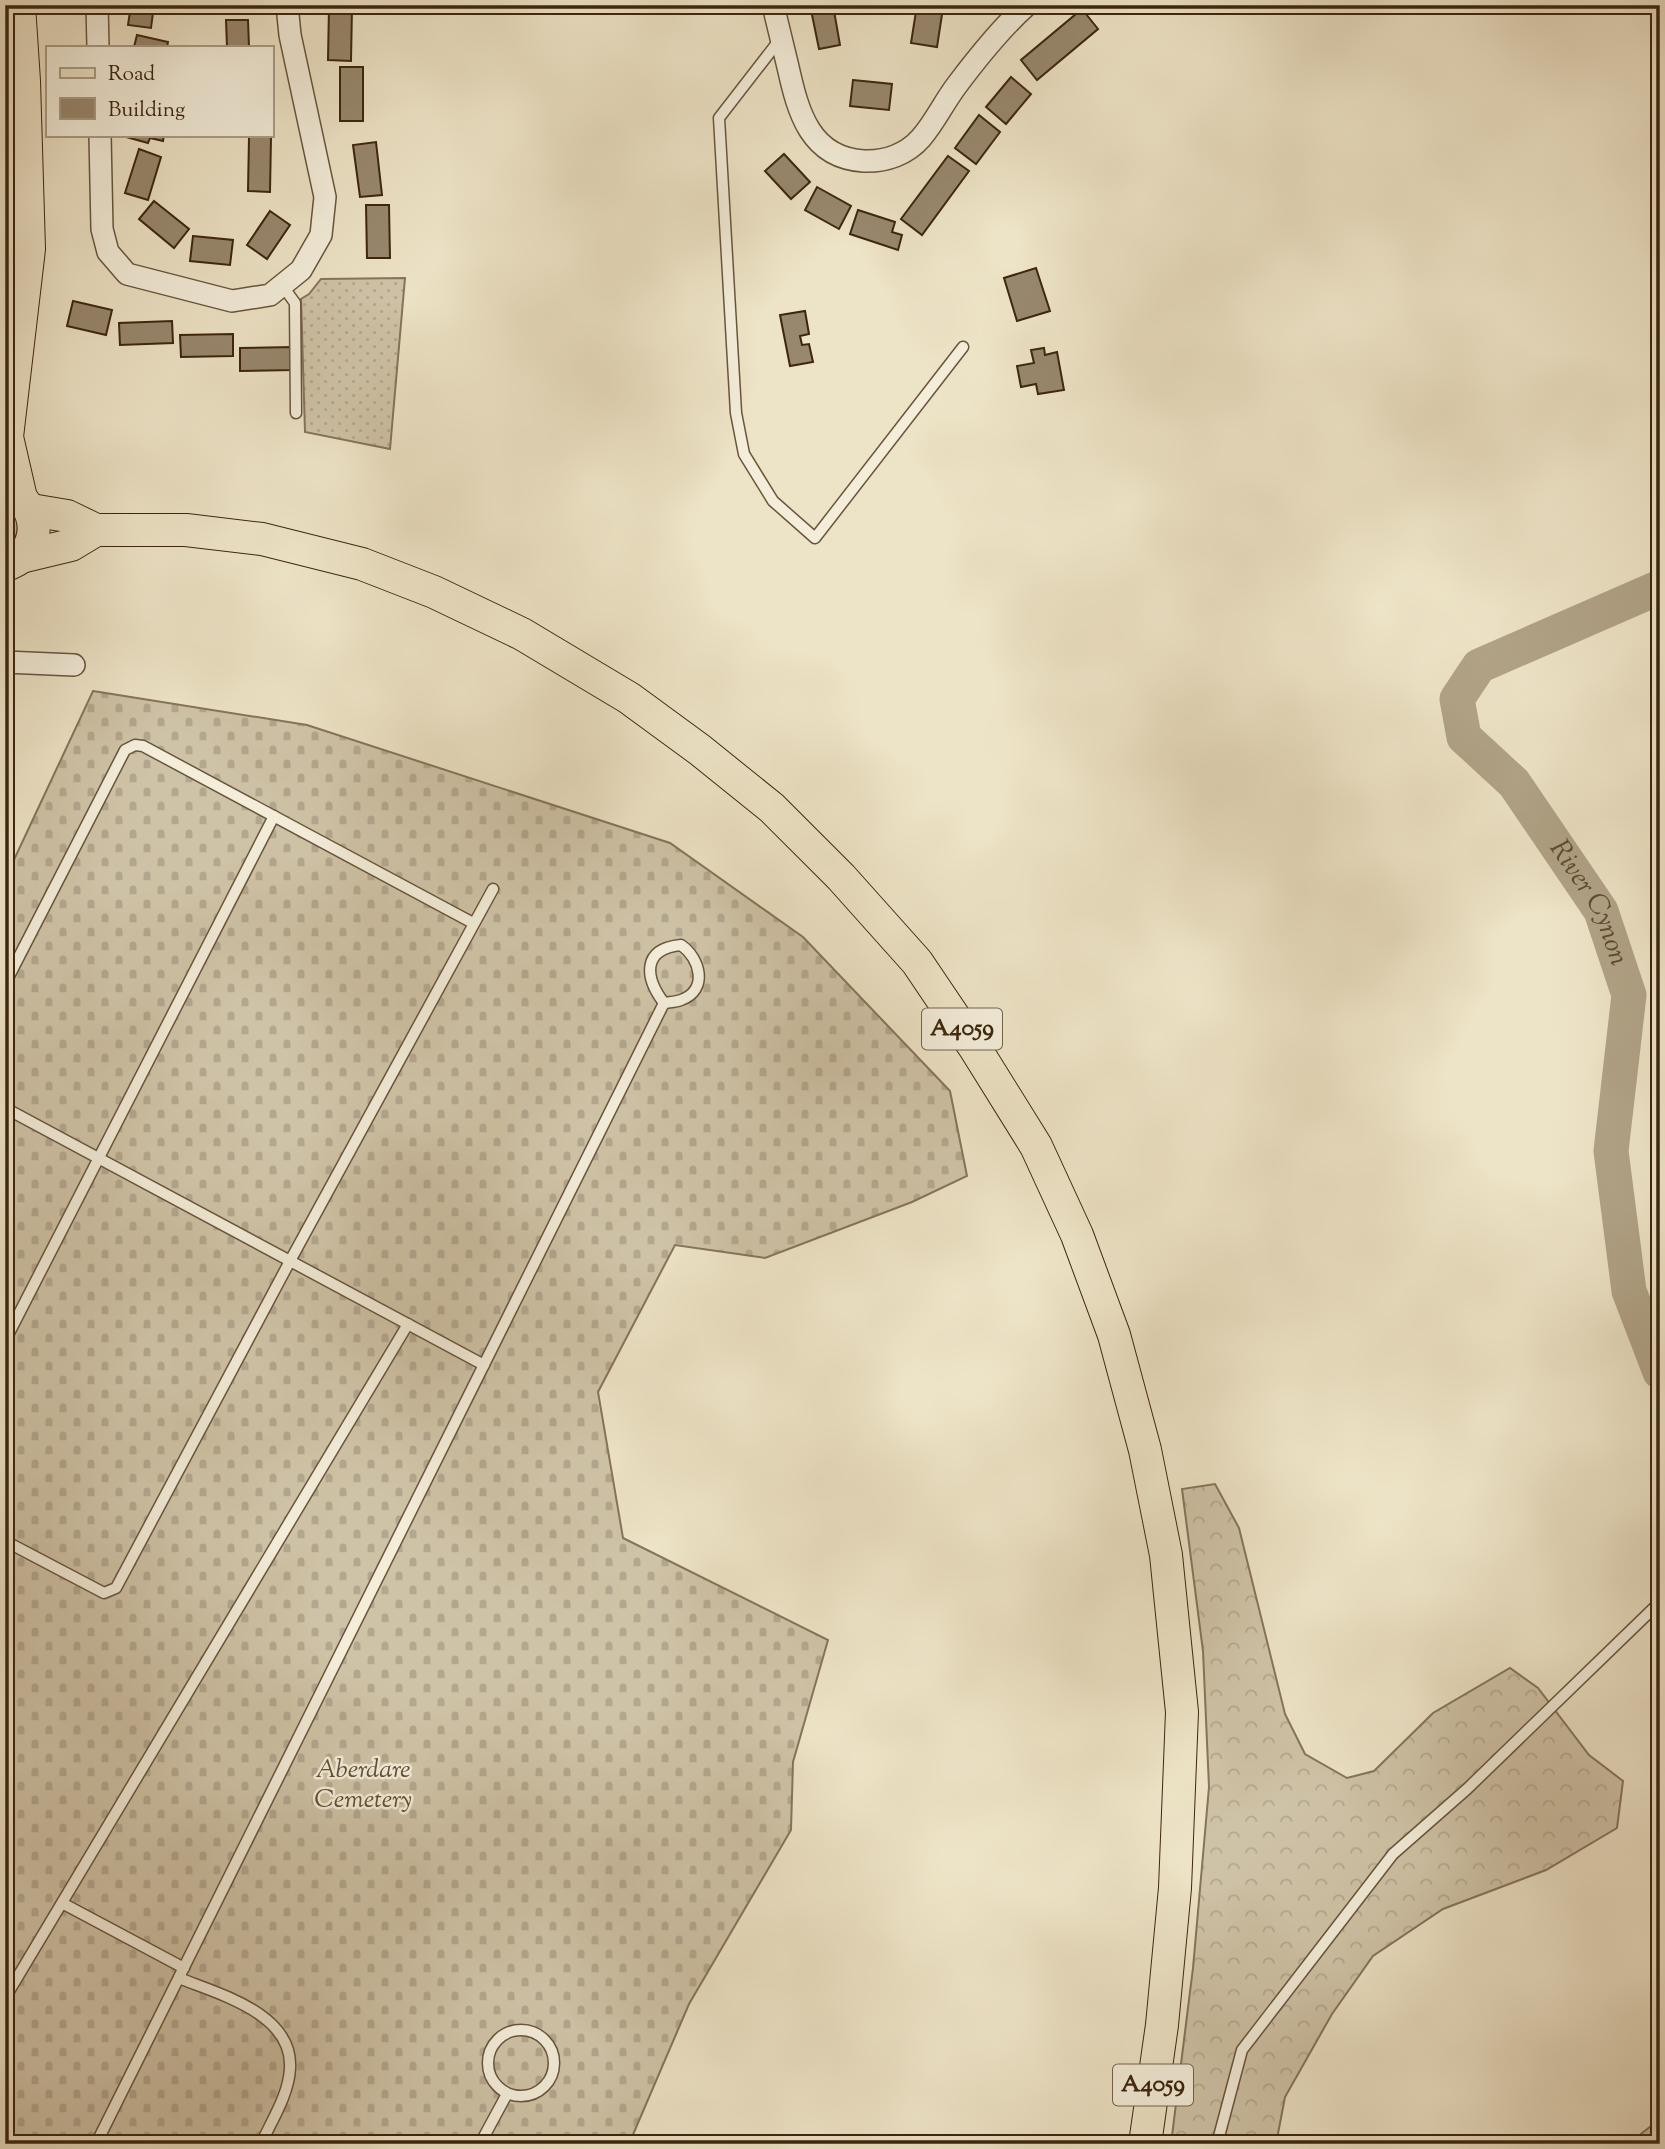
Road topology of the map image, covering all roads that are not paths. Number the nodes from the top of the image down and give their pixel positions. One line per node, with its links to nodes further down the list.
1 (19, 5): 12 (main road)
2 (97, 5): 7 (street)
3 (287, 5): 9 (street)
4 (773, 5): 6 (street)
5 (1012, 10): 6 (street)
6 (781, 38): 10 (lane)
7 (98, 46)
8 (100, 136): 9 (street)
9 (282, 285): 11 (lane)
10 (963, 347)
11 (296, 413)
12 (6, 439): 13 (main road)
13 (19, 500): 14 (main road, A4059); 15 (main road)
14 (96, 530): 15 (main road, A4059); 38 (main road, A4059)
15 (13, 561)
16 (5, 663): 17 (street)
17 (74, 665)
18 (274, 816): 20 (lane); 21 (lane); 24 (lane)
19 (494, 889): 20 (lane)
20 (473, 923): 25 (lane)
21 (5, 984)
22 (664, 1003): 22 (lane); 28 (lane)
23 (5, 1108): 24 (lane)
24 (99, 1158): 25 (lane); 27 (lane)
25 (290, 1261): 26 (lane); 29 (lane)
26 (408, 1324): 28 (lane); 31 (lane)
27 (5, 1341)
28 (484, 1365): 32 (lane)
29 (5, 1541)
30 (1660, 1602): 39 (lane)
31 (62, 1903): 32 (lane); 33 (lane)
32 (181, 1973): 35 (lane); 36 (lane)
33 (5, 1998)
34 (507, 2094): 34 (lane); 37 (lane)
35 (96, 2144)
36 (261, 2144)
37 (480, 2144)
38 (1144, 2144)
39 (1217, 2144)

